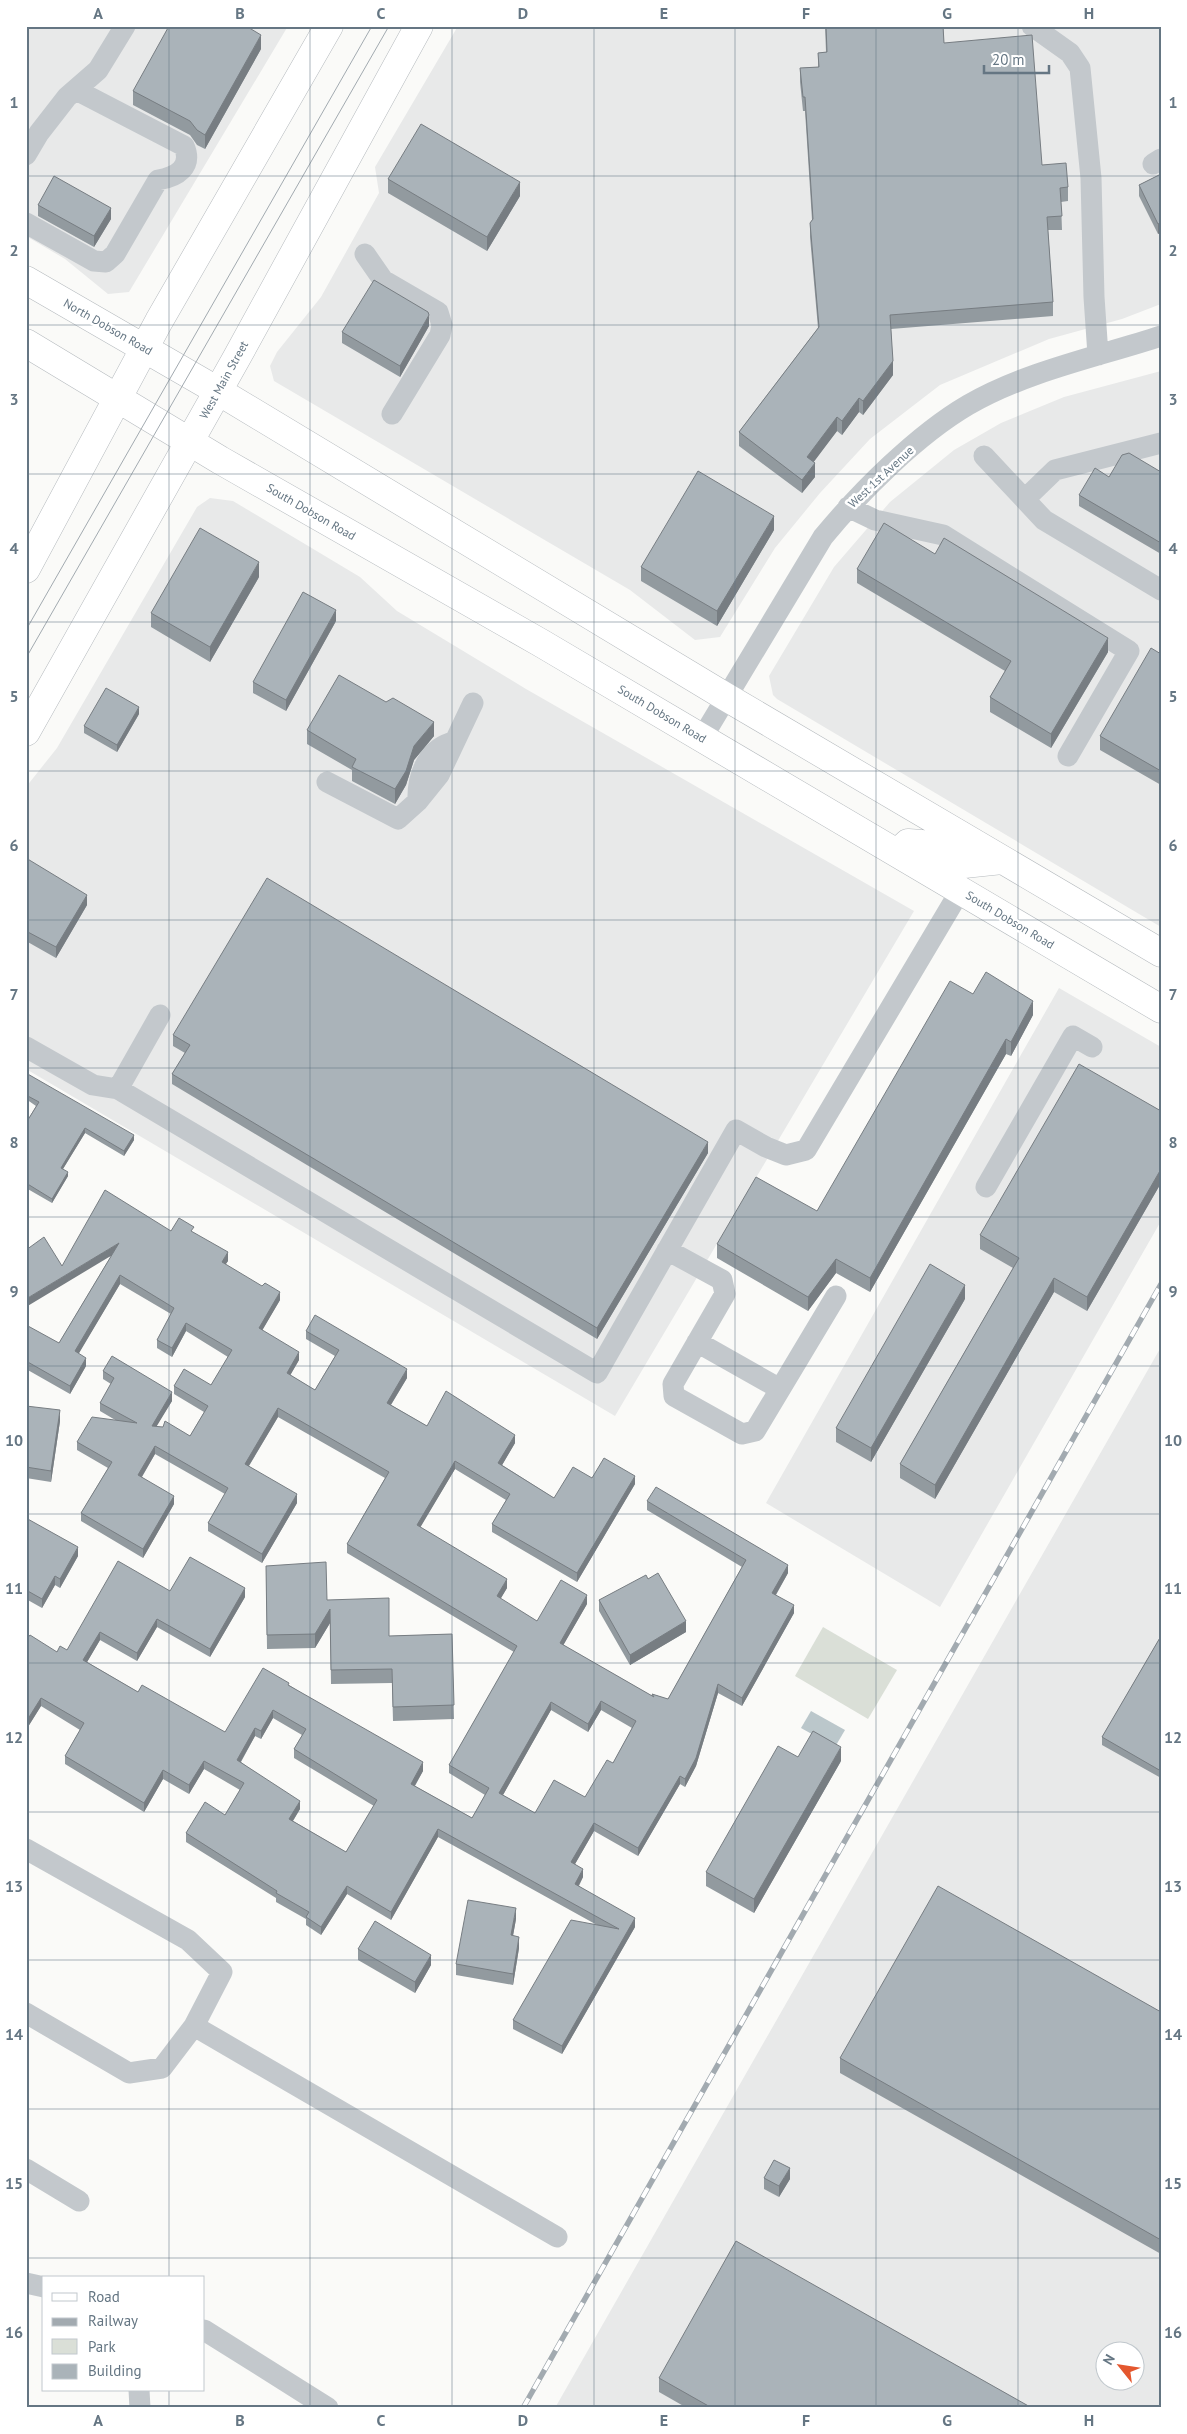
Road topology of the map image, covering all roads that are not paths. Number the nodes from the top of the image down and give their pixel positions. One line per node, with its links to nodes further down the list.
1 (125, 26): 5 (street)
2 (329, 26): 12 (main road)
3 (419, 26): 14 (main road, West Main Street)
4 (1032, 26): 13 (street)
5 (76, 90): 6 (street); 7 (street)
6 (26, 155)
7 (26, 223)
8 (365, 254): 16 (street)
9 (26, 280): 12 (main road, North Dobson Road)
10 (1161, 336): 13 (street, West 1st Avenue)
11 (26, 343): 15 (main road)
12 (145, 348): 14 (main road, North Dobson Road); 15 (main road)
13 (1098, 355): 21 (street, West 1st Avenue)
14 (218, 390): 17 (main road, West Main Street); 24 (main road)
15 (117, 399): 17 (main road, South Dobson Road); 22 (main road)
16 (392, 414)
17 (190, 442): 26 (main road, West Main Street); 27 (main road, South Dobson Road)
18 (1161, 443): 20 (street)
19 (984, 456): 20 (street)
20 (1025, 499): 23 (street)
21 (848, 507): 24 (street, West 1st Avenue); 28 (street)
22 (26, 569)
23 (1161, 590)
24 (726, 698): 27 (street, West 1st Avenue); 31 (main road)
25 (473, 703): 29 (street)
26 (26, 732)
27 (702, 738): 30 (main road, South Dobson Road)
28 (1068, 756)
29 (327, 782)
30 (897, 853): 31 (main road); 32 (main road, South Dobson Road)
31 (1002, 860): 33 (main road)
32 (960, 891): 34 (main road, South Dobson Road); 40 (street)
33 (1161, 954)
34 (1161, 1009)
35 (160, 1015): 38 (street)
36 (26, 1047): 38 (street)
37 (1092, 1047): 39 (street)
38 (118, 1089): 40 (street)
39 (986, 1187)
40 (668, 1250): 42 (street)
41 (836, 1296): 43 (street)
42 (697, 1342): 43 (street); 43 (street)
43 (780, 1389)
44 (26, 1849): 46 (street)
45 (26, 2014): 46 (street)
46 (194, 2026): 49 (street)
47 (26, 2169): 48 (street)
48 (79, 2201)
49 (557, 2237)
50 (26, 2283): 51 (street)
51 (42, 2287)
52 (205, 2331): 55 (street)
53 (138, 2392): 54 (street)
54 (140, 2408)
55 (328, 2408)

